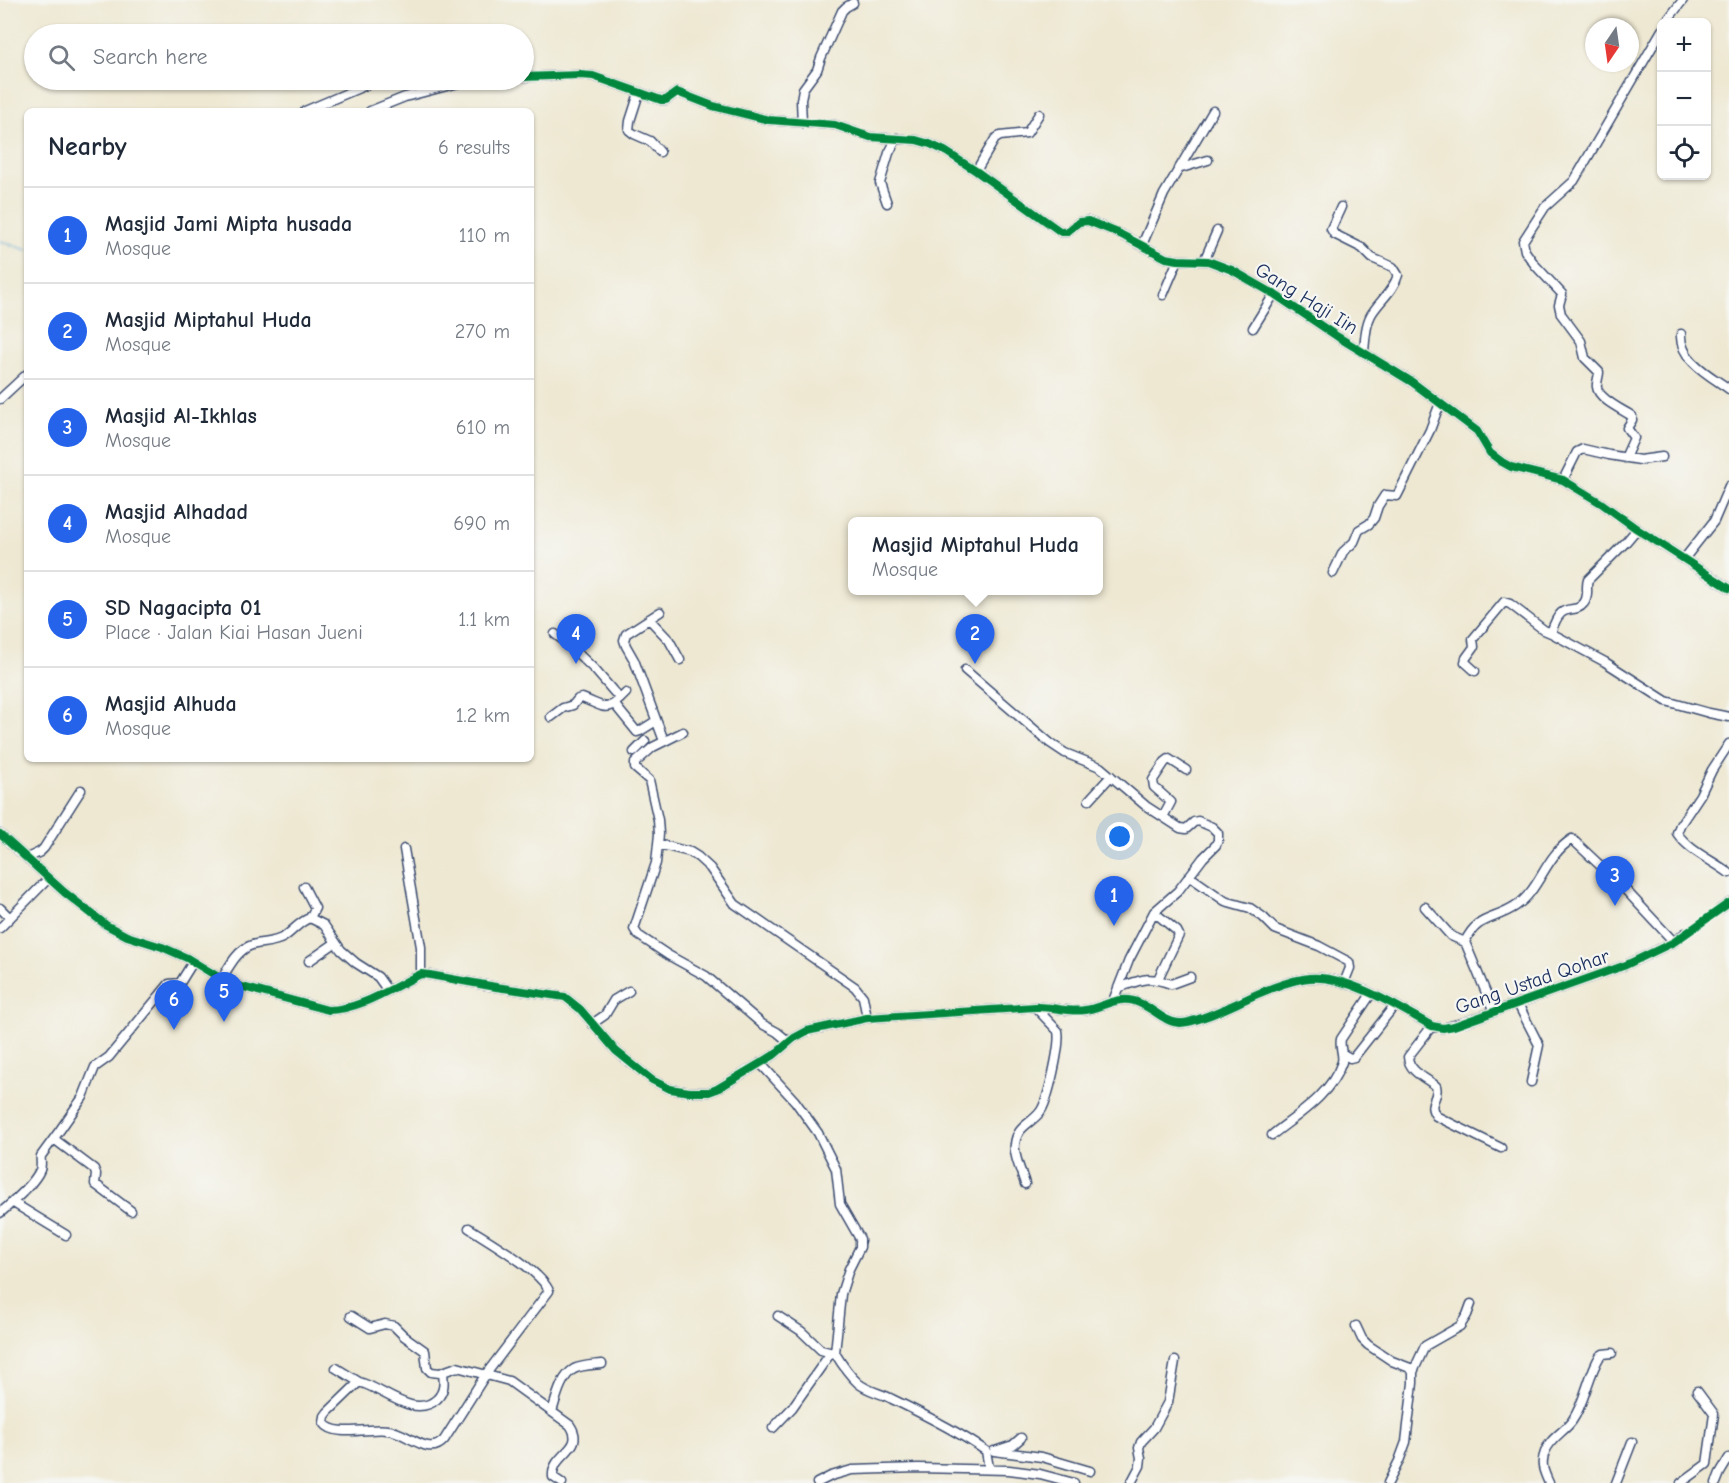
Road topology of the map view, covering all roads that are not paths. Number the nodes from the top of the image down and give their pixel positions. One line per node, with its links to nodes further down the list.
1 (1683, 0): 3 (street)
2 (853, 3): 13 (street)
3 (1669, 18)
4 (1657, 39): 35 (street)
5 (534, 77): 8 (street, Gang Haji Iin)
6 (354, 90): 9 (street)
7 (429, 90): 10 (street)
8 (639, 93): 13 (street, Gang Haji Iin); 15 (street)
9 (312, 108)
10 (378, 108)
11 (1213, 111): 17 (street)
12 (1039, 114): 18 (street)
13 (802, 123): 14 (street, Gang Haji Iin)
14 (897, 138): 18 (street, Gang Haji Iin); 19 (street)
15 (660, 152)
16 (1208, 160): 17 (street)
17 (1178, 169): 22 (street)
18 (976, 171): 22 (street, Gang Haji Iin)
19 (887, 203)
20 (1341, 207): 29 (street)
21 (1217, 231): 24 (street)
22 (1142, 245): 23 (street, Gang Haji Iin)
23 (1178, 260): 24 (street, Gang Haji Iin); 26 (street)
24 (1204, 261): 25 (street, Gang Haji Iin)
25 (1274, 294): 27 (street); 29 (street, Gang Haji Iin)
26 (1163, 295)
27 (1252, 328)
28 (1681, 334): 31 (street)
29 (1364, 353): 33 (street, Gang Haji Iin)
30 (24, 377): 32 (street)
31 (1729, 389)
32 (0, 399)
33 (1440, 403): 36 (street, Gang Haji Iin); 40 (street)
34 (1662, 457): 35 (street)
35 (1625, 458): 36 (street)
36 (1563, 480): 38 (street, Gang Haji Iin)
37 (1729, 486): 39 (street)
38 (1637, 529): 39 (street, Gang Haji Iin); 44 (street)
39 (1684, 559): 41 (street, Gang Haji Iin)
40 (1333, 573)
41 (1729, 588)
42 (660, 612): 43 (street)
43 (649, 620): 46 (street); 52 (street)
44 (1551, 633): 48 (street); 51 (street)
45 (555, 634): 49 (street)
46 (680, 660)
47 (965, 670): 59 (street)
48 (1475, 671)
49 (620, 699): 50 (street); 52 (street)
50 (551, 717)
51 (1729, 717)
52 (656, 721): 55 (street)
53 (682, 732): 55 (street)
54 (645, 741): 57 (street)
55 (664, 741): 57 (street)
56 (1729, 744): 67 (street)
57 (635, 752): 64 (street)
58 (1186, 770): 62 (street)
59 (1111, 776): 61 (street); 62 (street)
60 (81, 790): 66 (street)
61 (1089, 800)
62 (1163, 817): 68 (street)
63 (0, 834): 66 (street)
64 (658, 844): 99 (street); 102 (street)
65 (404, 849): 85 (street)
66 (27, 858): 69 (street)
67 (1729, 873)
68 (1189, 876): 75 (street); 89 (street)
69 (48, 879): 76 (street); 84 (street)
70 (304, 887): 77 (street)
71 (1729, 903): 74 (street)
72 (1425, 907): 80 (street)
73 (0, 908): 76 (street)
74 (1719, 910)
75 (1154, 912): 87 (street); 90 (street)
76 (10, 918): 78 (street)
77 (310, 918): 82 (street); 88 (street)
78 (0, 928)
79 (1685, 933): 81 (street, Gang Ustad Qohar)
80 (1465, 942): 81 (street); 98 (street)
81 (1674, 942): 95 (street, Gang Ustad Qohar)
82 (335, 943): 83 (street); 91 (street)
83 (309, 961)
84 (193, 962): 88 (street); 107 (street)
85 (421, 974): 91 (street); 100 (street, Gang Ustad Qohar)
86 (1190, 977): 87 (street)
87 (1158, 979): 90 (street)
88 (221, 980): 91 (street)
89 (1344, 983): 93 (street, Gang Ustad Qohar); 94 (street, Gang Ustad Qohar)
90 (1118, 988): 94 (street)
91 (388, 991)
92 (629, 991): 100 (street)
93 (1371, 994): 96 (street, Gang Ustad Qohar); 103 (street)
94 (1113, 1001): 97 (street, Gang Ustad Qohar)
95 (1518, 1004): 98 (street, Gang Ustad Qohar); 105 (street)
96 (1395, 1005): 101 (street, Gang Ustad Qohar); 103 (street)
97 (1035, 1007): 99 (street, Gang Ustad Qohar); 109 (street)
98 (1494, 1012): 101 (street, Gang Ustad Qohar)
99 (867, 1018): 102 (street, Gang Ustad Qohar)
100 (592, 1024): 104 (street, Gang Ustad Qohar)
101 (1432, 1026): 108 (street)
102 (789, 1042): 104 (street, Gang Ustad Qohar)
103 (1343, 1054): 106 (street)
104 (760, 1063): 119 (street)
105 (1532, 1082)
106 (1272, 1135)
107 (54, 1139): 110 (street); 111 (street)
108 (1501, 1148)
109 (1025, 1184)
110 (12, 1202): 112 (street); 114 (street)
111 (131, 1211)
112 (0, 1214)
113 (469, 1228): 126 (street)
114 (66, 1236)
115 (1471, 1304): 125 (street)
116 (351, 1316): 124 (street)
117 (778, 1316): 119 (street)
118 (1356, 1326): 125 (street)
119 (833, 1353): 130 (street); 133 (street)
120 (1612, 1353): 142 (street)
121 (1175, 1361): 140 (street)
122 (602, 1364): 129 (street)
123 (336, 1368): 127 (street)
124 (443, 1372): 126 (street); 127 (street)
125 (1413, 1372): 141 (street)
126 (486, 1374): 127 (street); 129 (street)
127 (359, 1382)
128 (1697, 1391): 144 (street)
129 (552, 1412): 137 (street)
130 (773, 1428)
131 (1021, 1438): 133 (street)
132 (1632, 1442): 143 (street)
133 (990, 1451): 135 (street); 136 (street)
134 (1729, 1458): 145 (street)
135 (989, 1468): 138 (street); 139 (street)
136 (1090, 1471)
137 (562, 1483)
138 (817, 1483)
139 (1074, 1483)
140 (1131, 1483)
141 (1388, 1483)
142 (1549, 1483)
143 (1616, 1483)
144 (1681, 1483)
145 (1716, 1483)

